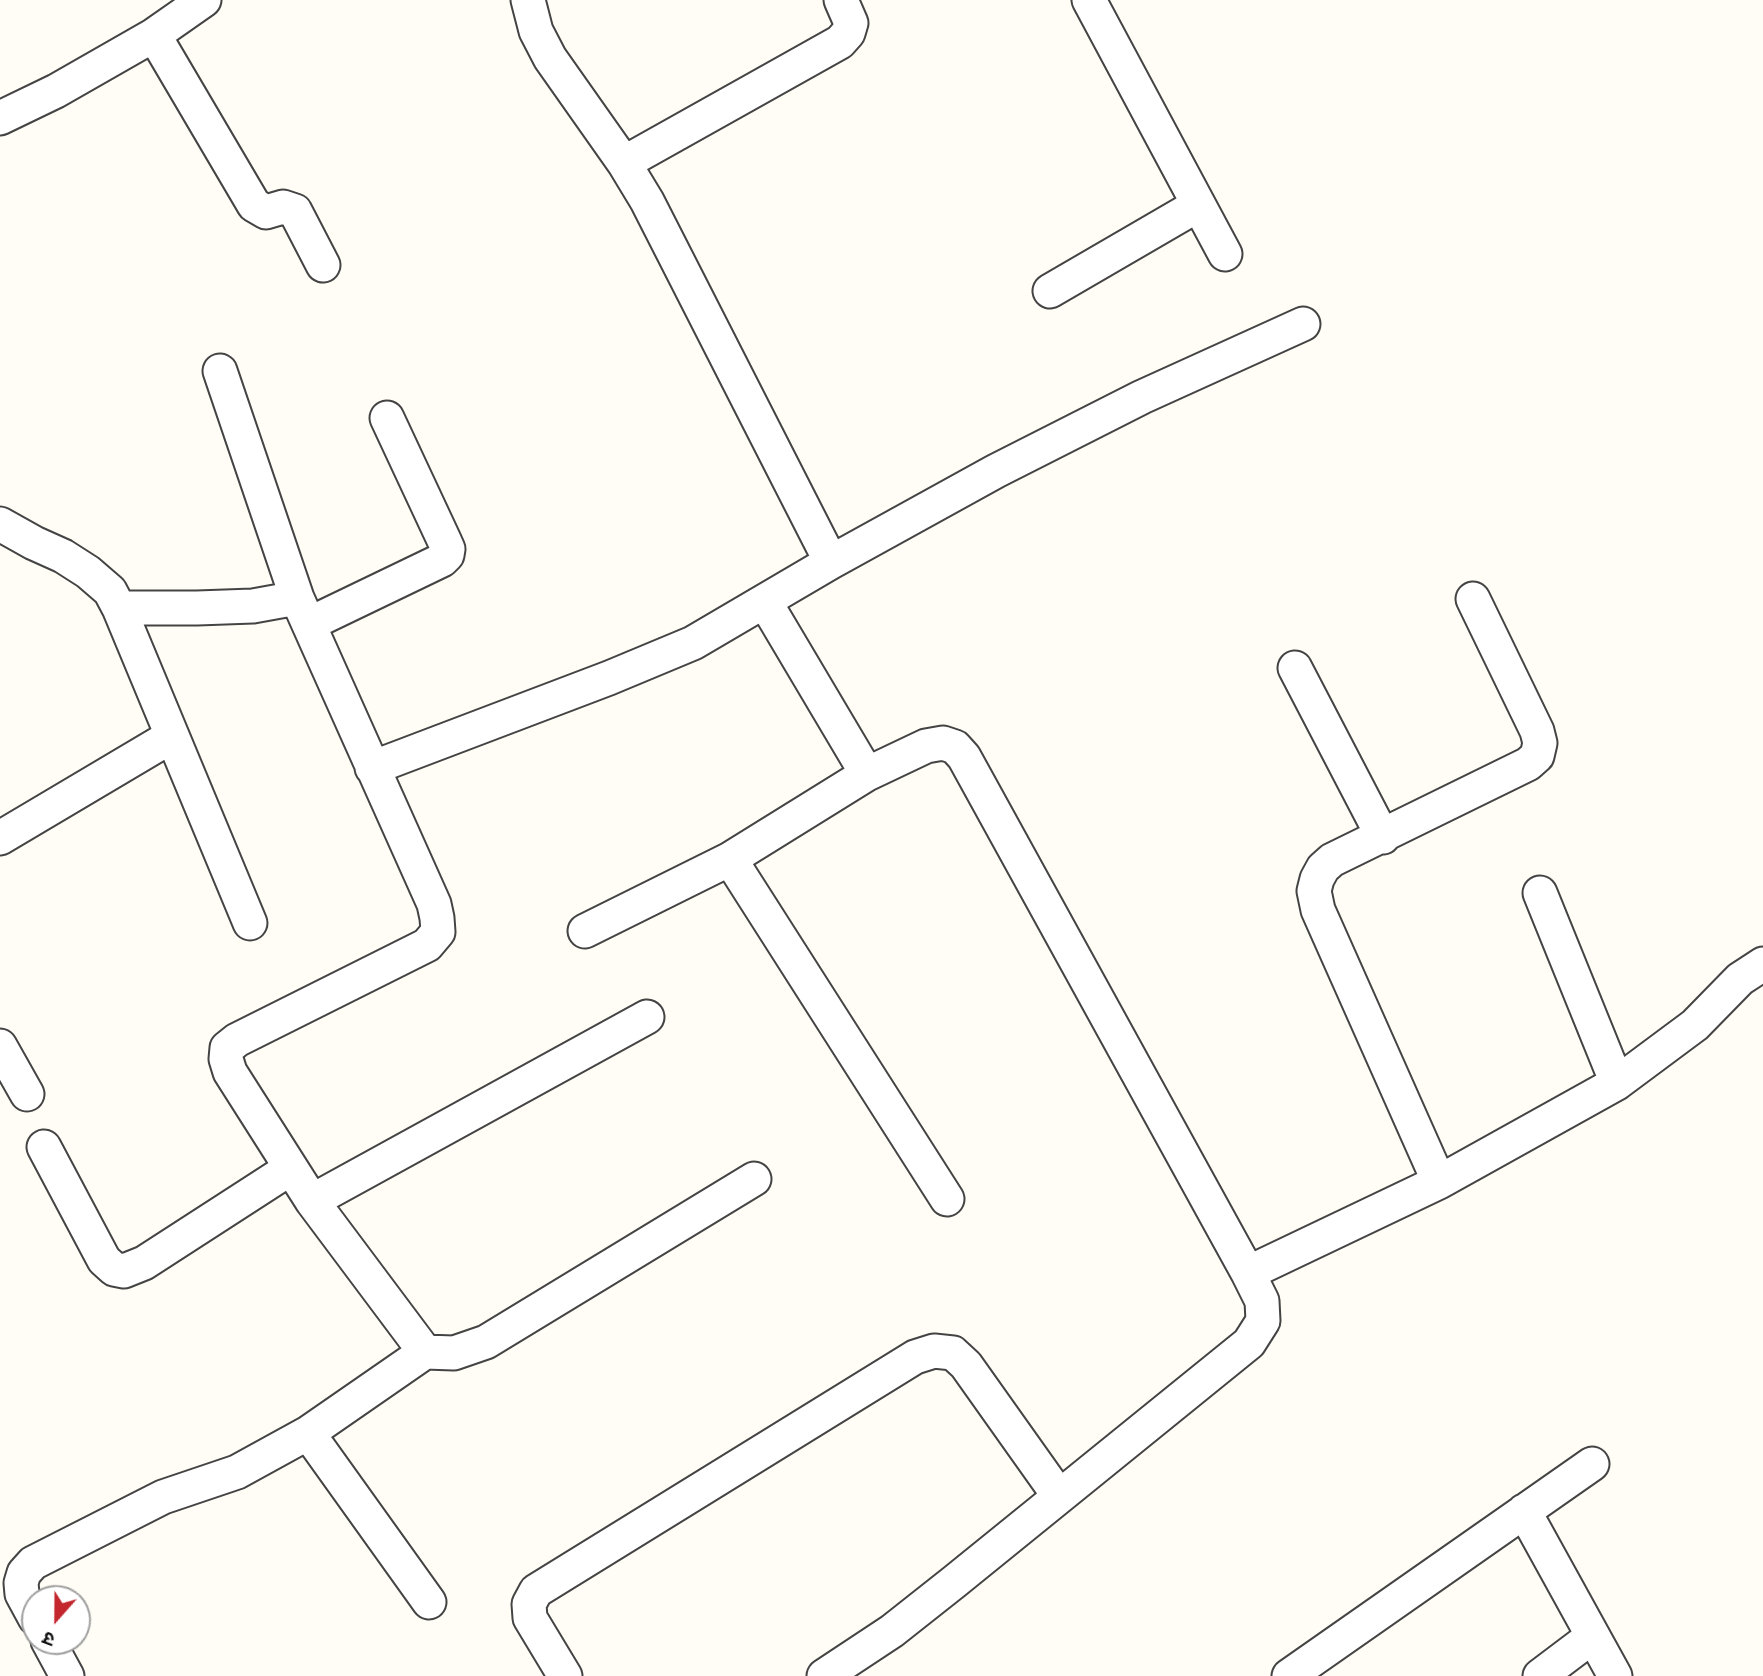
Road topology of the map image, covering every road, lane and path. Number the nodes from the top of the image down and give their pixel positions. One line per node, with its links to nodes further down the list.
1 (204, 0): 5 (street)
2 (528, 0): 7 (street)
3 (841, 0): 7 (street)
4 (1089, 0): 8 (street)
5 (154, 35): 6 (street); 10 (street)
6 (0, 118)
7 (624, 163): 16 (street)
8 (1199, 205): 9 (street); 11 (street)
9 (1225, 254)
10 (323, 265)
11 (1050, 291)
12 (1303, 324): 16 (street)
13 (220, 371): 20 (street)
14 (387, 418): 20 (street)
15 (0, 524): 19 (street)
16 (831, 562): 18 (street)
17 (1474, 599): 25 (street)
18 (765, 602): 23 (street); 24 (street)
19 (119, 608): 20 (street); 22 (street)
20 (303, 611): 23 (street)
21 (1295, 668): 25 (street)
22 (172, 736): 26 (street); 29 (street)
23 (372, 768): 37 (street)
24 (867, 774): 27 (street); 42 (street)
25 (1383, 837): 39 (street)
26 (0, 838)
27 (730, 859): 30 (street); 40 (street)
28 (1540, 893): 34 (street)
29 (250, 923)
30 (585, 931)
31 (1763, 964): 34 (street)
32 (647, 1017): 41 (street)
33 (0, 1045): 35 (street)
34 (1617, 1083): 39 (street)
35 (27, 1094)
36 (44, 1147): 37 (street)
37 (291, 1168): 41 (street)
38 (754, 1179): 43 (street)
39 (1439, 1182): 42 (street)
40 (947, 1199)
41 (312, 1201): 43 (street)
42 (1248, 1273): 46 (street)
43 (425, 1352): 44 (street)
44 (308, 1433): 48 (street); 49 (street)
45 (1592, 1464): 47 (street)
46 (1059, 1496): 53 (street); 54 (street)
47 (1524, 1511): 50 (street); 55 (street)
48 (21, 1585)
49 (429, 1602)
50 (1593, 1636): 56 (street); 57 (street)
51 (56, 1655): 52 (street)
52 (67, 1676)
53 (565, 1676)
54 (824, 1676)
55 (1289, 1676)
56 (1540, 1676)
57 (1615, 1676)

